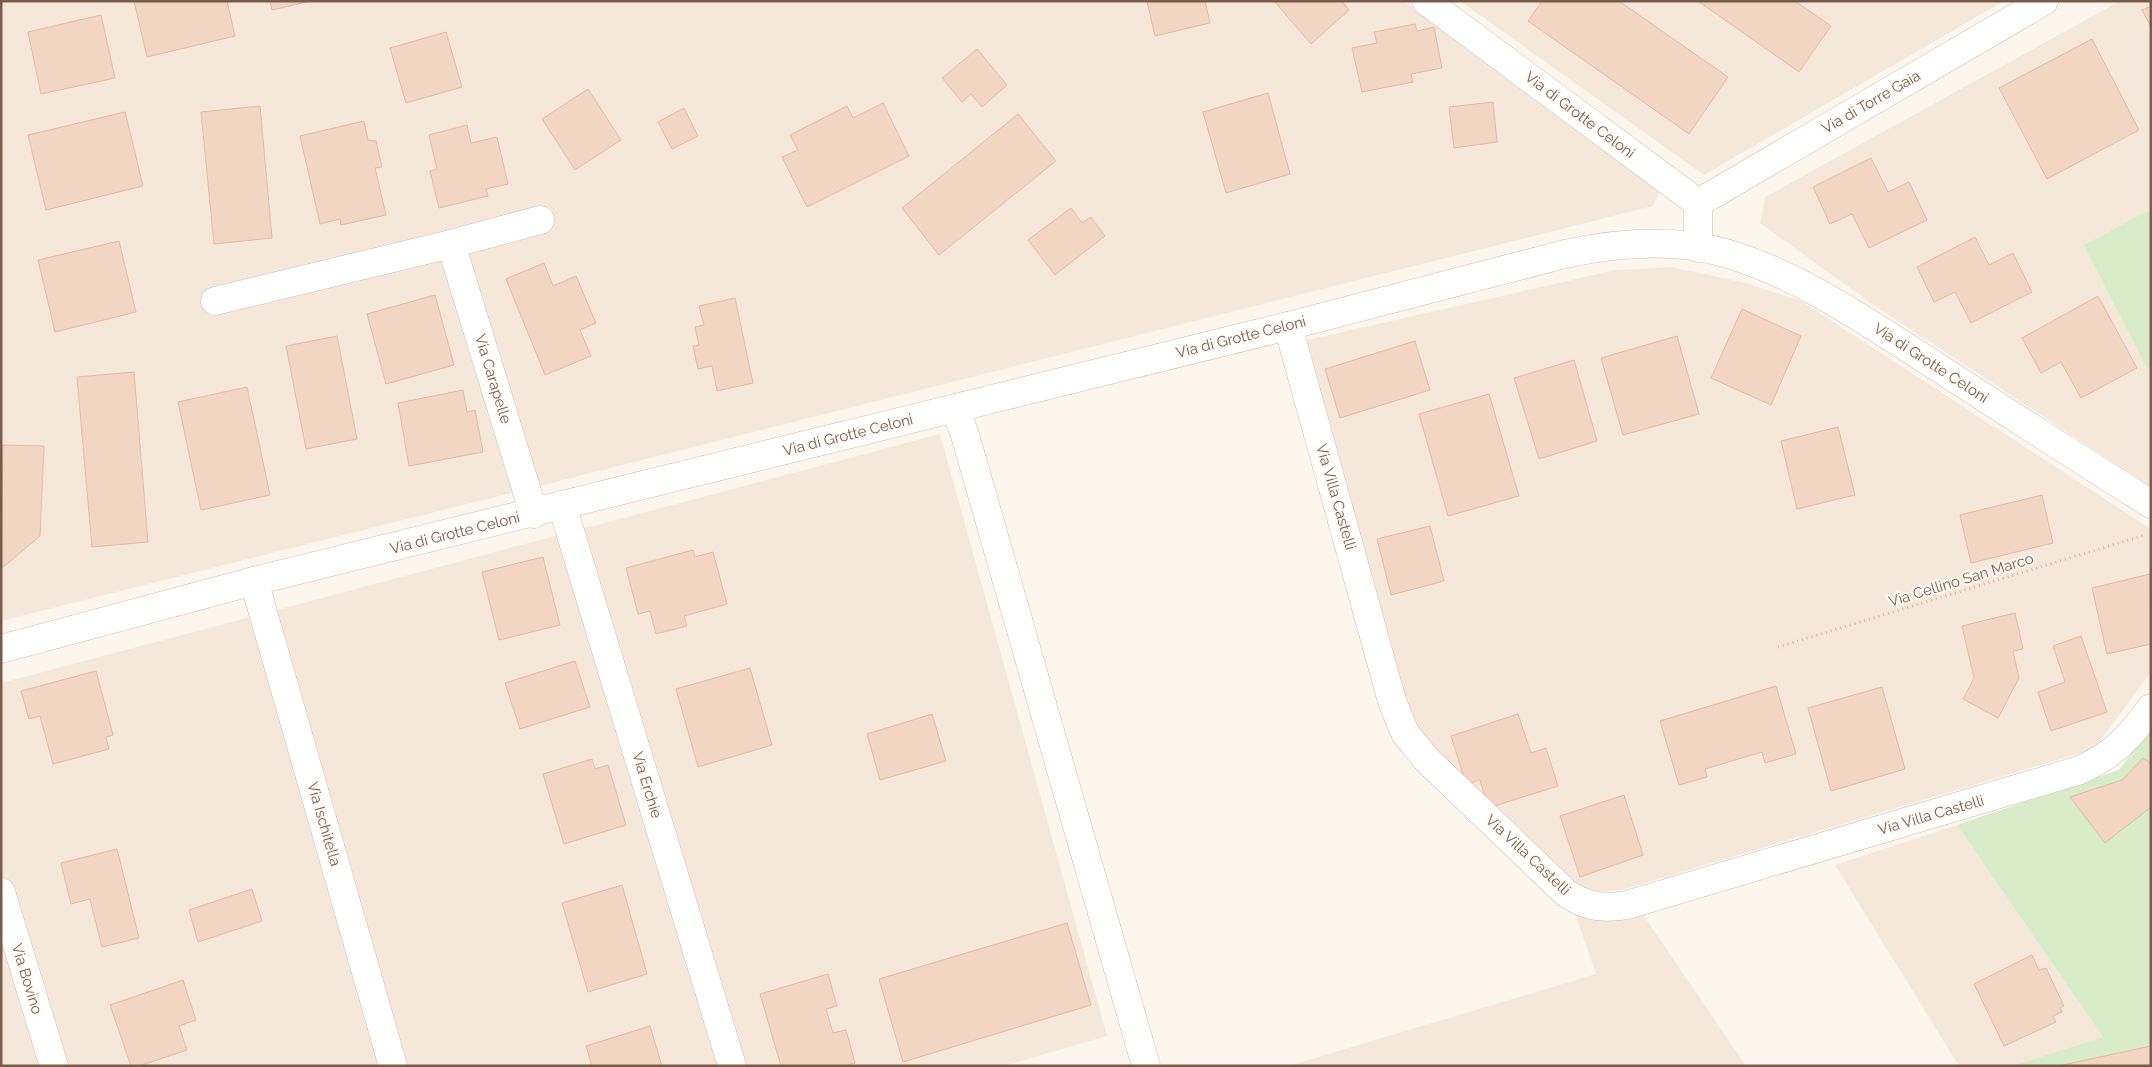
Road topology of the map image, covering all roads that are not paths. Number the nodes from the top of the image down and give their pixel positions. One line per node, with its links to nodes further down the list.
1 (1426, 1): 3 (street, Via di Grotte Celoni)
2 (2044, 1): 3 (street, Via di Torre Gaia)
3 (1698, 203): 6 (street)
4 (540, 220): 5 (street)
5 (451, 244): 7 (street); 12 (street, Via Carapelle)
6 (1698, 248): 8 (street, Via di Grotte Celoni); 10 (street, Via di Grotte Celoni)
7 (215, 301)
8 (1288, 326): 9 (street, Via di Grotte Celoni); 15 (street, Via Villa Castelli)
9 (955, 408): 11 (street, Via di Grotte Celoni); 20 (street)
10 (2151, 504)
11 (562, 505): 12 (street, Via di Grotte Celoni); 19 (street, Via Erchie)
12 (534, 514): 13 (street, Via di Grotte Celoni)
13 (254, 581): 14 (street, Via di Grotte Celoni); 18 (street, Via Ischitella)
14 (1, 649)
15 (2151, 708)
16 (1, 892): 17 (street, Via Bovino)
17 (54, 1066)
18 (394, 1066)
19 (732, 1066)
20 (1146, 1066)

